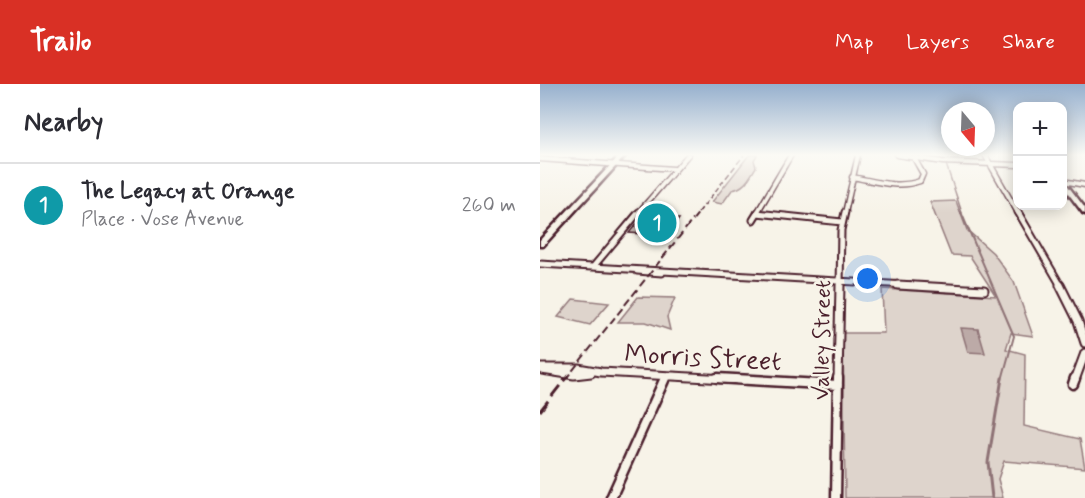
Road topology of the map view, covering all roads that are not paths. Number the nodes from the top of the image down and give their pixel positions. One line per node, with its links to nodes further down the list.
1 (605, 174): 15 (main road)
2 (670, 174): 18 (street)
3 (780, 174): 11 (street)
4 (853, 174): 7 (street, Valley Street)
5 (923, 174): 7 (street)
6 (996, 174): 21 (street)
7 (851, 180): 14 (street, Valley Street)
8 (1067, 181): 9 (street)
9 (1085, 185)
10 (1067, 186): 12 (main road)
11 (757, 213): 13 (street); 14 (street)
12 (1085, 213)
13 (753, 220)
14 (842, 222): 19 (street, Valley Street)
15 (543, 237): 16 (main road)
16 (540, 244)
17 (540, 264): 18 (street)
18 (593, 267): 19 (street)
19 (838, 282): 20 (street); 26 (street, Valley Street)
20 (984, 290)
21 (1085, 342)
22 (1085, 353): 25 (street)
23 (540, 369): 24 (street, Morris Street)
24 (666, 376): 26 (street, Morris Street); 27 (street)
25 (1073, 384)
26 (838, 385): 28 (street, Valley Street)
27 (611, 498)
28 (836, 498)

